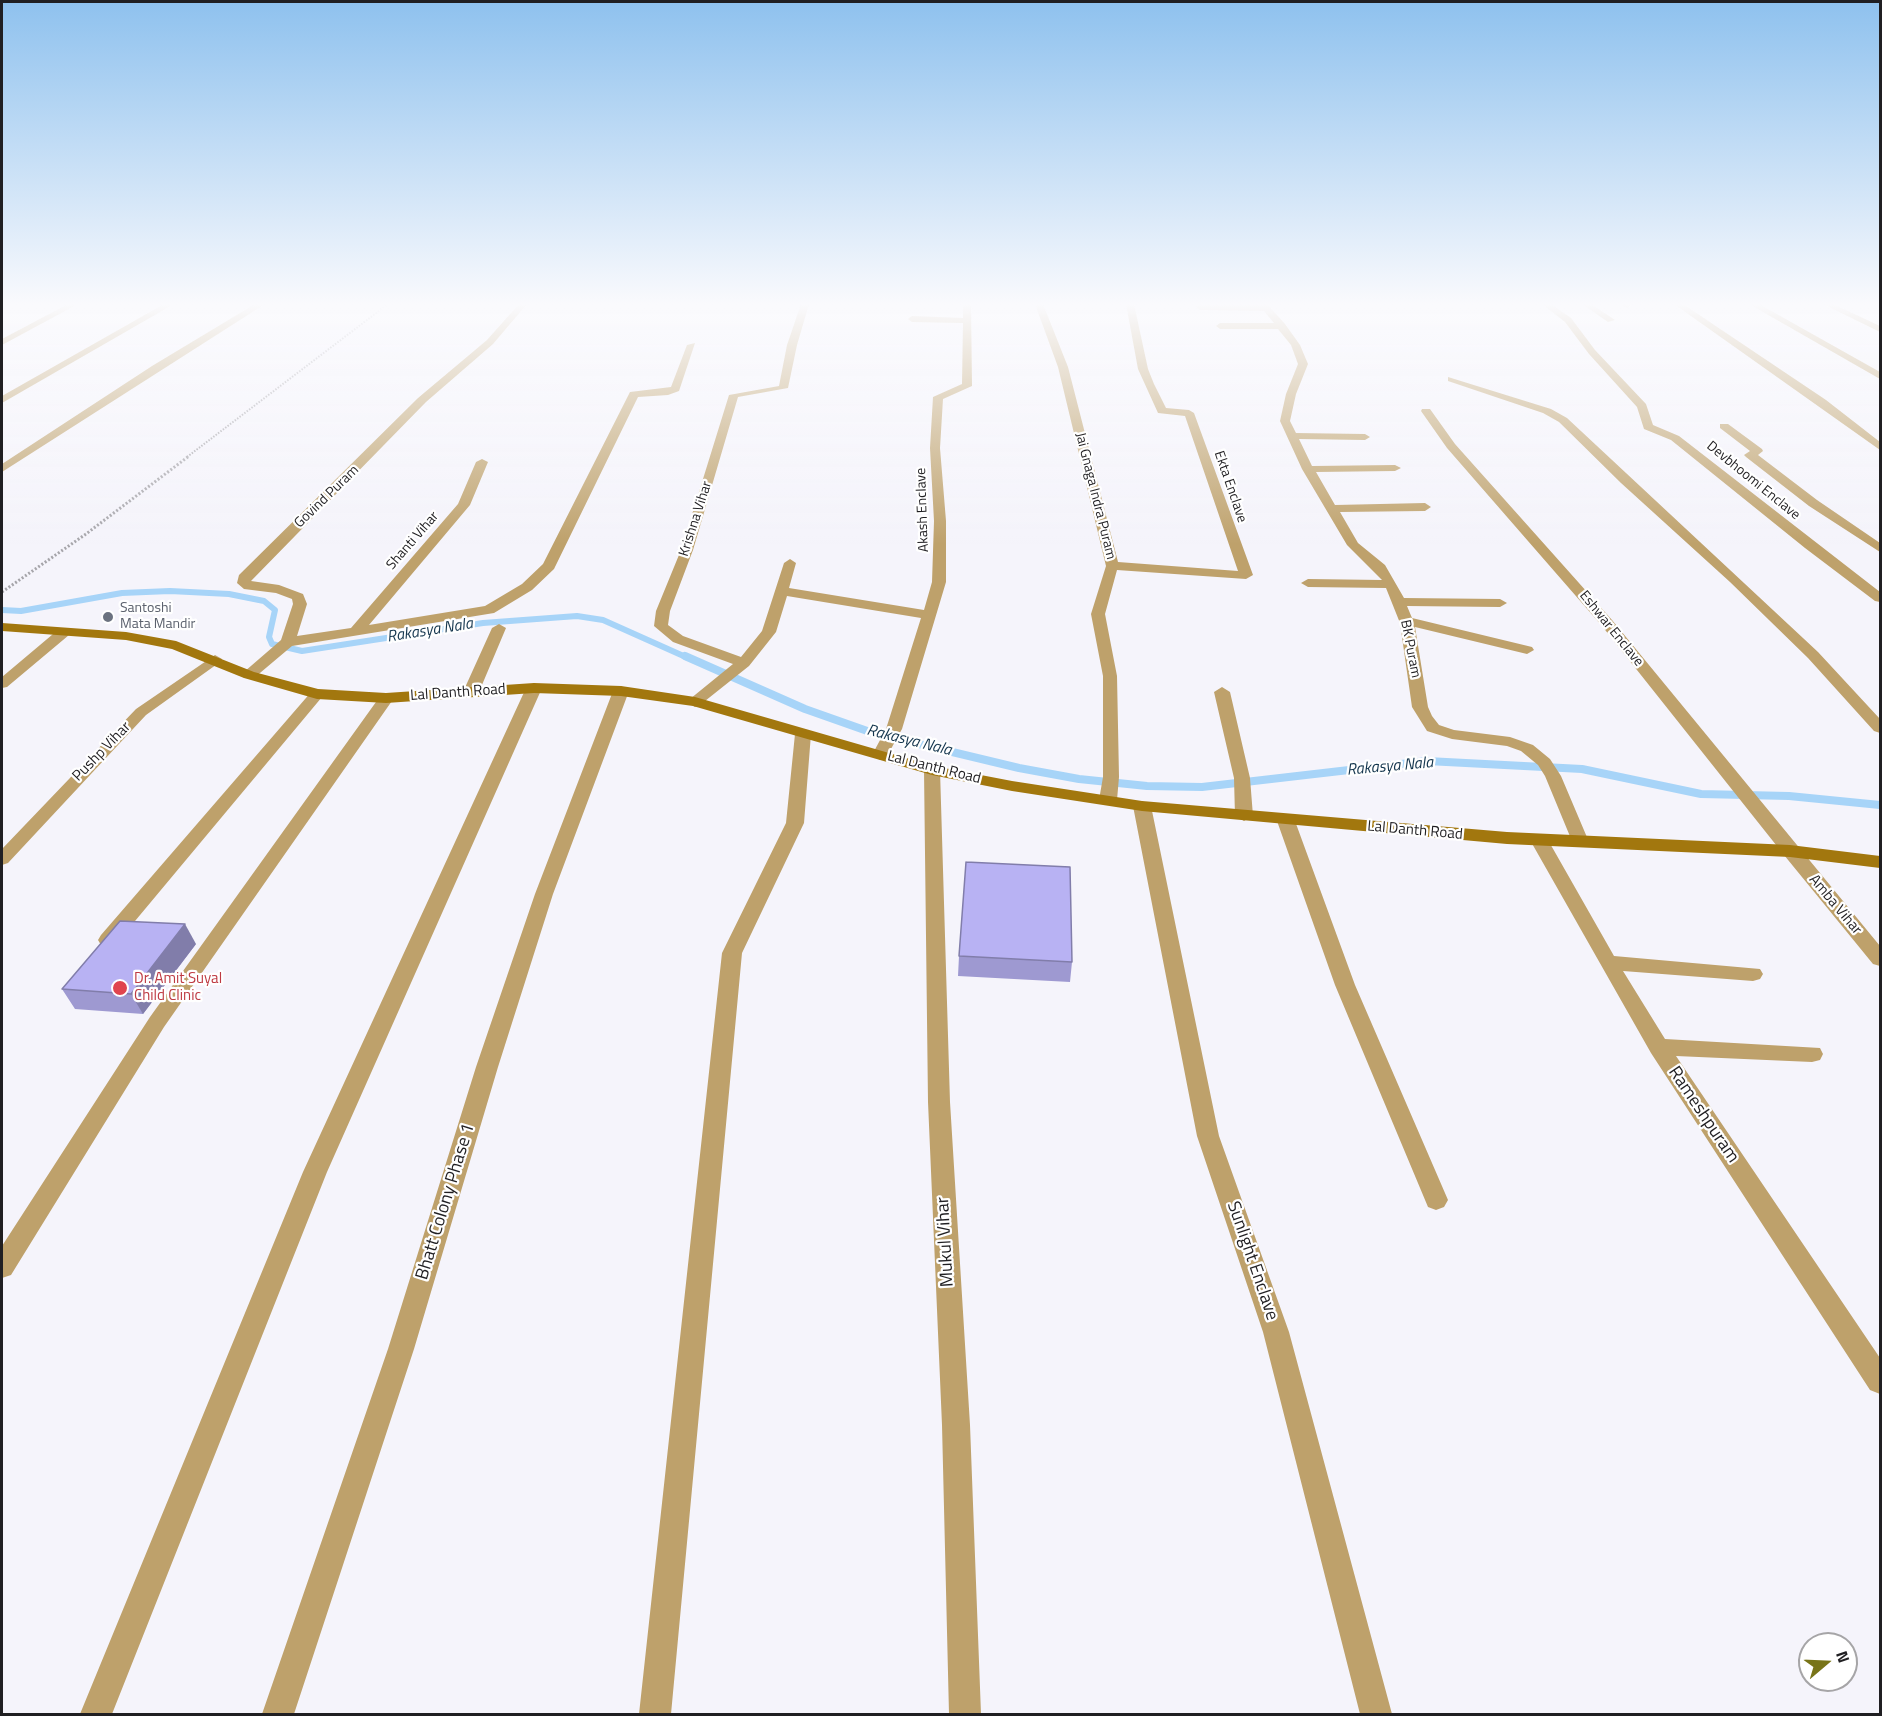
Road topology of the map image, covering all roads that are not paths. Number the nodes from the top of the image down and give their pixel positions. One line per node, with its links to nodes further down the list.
1 (30, 384): 13 (street)
2 (131, 384): 21 (street)
3 (441, 384): 40 (street, Govind Puram)
4 (677, 384): 39 (street)
5 (784, 384): 43 (street, Krishna Vihar)
6 (967, 384): 34 (street, Akash Enclave)
7 (1067, 384): 27 (street, Jai Gnaga Indra Puram)
8 (1149, 384): 27 (street, Ekta Enclave)
9 (1295, 384): 16 (street, BK Puram)
10 (1466, 384): 53 (street)
11 (1623, 384): 31 (street, Devbhoomi Enclave)
12 (1796, 384): 18 (street)
13 (2, 400)
14 (1426, 411): 63 (street, Eshwar Enclave)
15 (1724, 426): 25 (street)
16 (1292, 436): 17 (street); 22 (street, BK Puram)
17 (1365, 437)
18 (1881, 447)
19 (482, 462): 39 (street, Shanti Vihar)
20 (1395, 468): 22 (street)
21 (2, 469)
22 (1308, 469): 24 (street, BK Puram)
23 (1425, 507): 24 (street)
24 (1331, 509): 29 (street, BK Puram)
25 (1881, 548)
26 (790, 563): 30 (street)
27 (1112, 566): 57 (street, Jai Gnaga Indra Puram)
28 (1308, 583): 29 (street)
29 (1391, 584): 32 (street, BK Puram)
30 (780, 591): 34 (street); 43 (street)
31 (1881, 598)
32 (1399, 602): 33 (street); 35 (street, BK Puram)
33 (1500, 603)
34 (931, 615): 55 (street, Akash Enclave)
35 (1406, 621): 41 (street); 62 (street, BK Puram)
36 (2, 627): 38 (street, Lal Danth Road)
37 (499, 628): 48 (street)
38 (64, 632): 42 (street, Lal Danth Road); 45 (street)
39 (356, 632): 40 (street)
40 (288, 642): 44 (street, Govind Puram)
41 (1527, 650)
42 (215, 658): 44 (street, Lal Danth Road); 64 (street, Pushp Vihar)
43 (743, 665): 52 (street)
44 (249, 675): 50 (street, Lal Danth Road)
45 (3, 682)
46 (534, 688): 47 (street, Lal Danth Road); 48 (street, Lal Danth Road); 75 (street)
47 (621, 691): 52 (street, Lal Danth Road); 76 (street, Bhatt Colony Phase 1)
48 (471, 692): 51 (street, Lal Danth Road)
49 (1222, 692): 59 (street)
50 (317, 694): 51 (street, Lal Danth Road); 66 (street)
51 (386, 698): 73 (street)
52 (695, 702): 54 (street, Lal Danth Road)
53 (1881, 728)
54 (803, 734): 55 (street, Lal Danth Road); 77 (street)
55 (887, 742): 56 (street, Lal Danth Road)
56 (932, 770): 57 (street, Lal Danth Road); 78 (street, Mukul Vihar)
57 (1109, 789): 58 (street, Lal Danth Road)
58 (1142, 806): 59 (street, Lal Danth Road); 79 (street, Sunlight Enclave)
59 (1244, 816): 60 (street, Lal Danth Road)
60 (1286, 820): 61 (street, Lal Danth Road); 72 (street)
61 (1539, 840): 62 (street, Lal Danth Road); 68 (street, Rameshpuram)
62 (1580, 842): 63 (street, Lal Danth Road)
63 (1790, 851): 65 (street, Lal Danth Road); 67 (street, Amba Vihar)
64 (2, 859)
65 (1881, 862)
66 (97, 952)
67 (1881, 959)
68 (1608, 963): 69 (street); 70 (street, Rameshpuram)
69 (1753, 974)
70 (1659, 1047): 71 (street); 74 (street, Rameshpuram)
71 (1812, 1054)
72 (1436, 1200)
73 (2, 1267)
74 (1881, 1382)
75 (96, 1714)
76 (278, 1714)
77 (655, 1714)
78 (965, 1714)
79 (1376, 1714)

